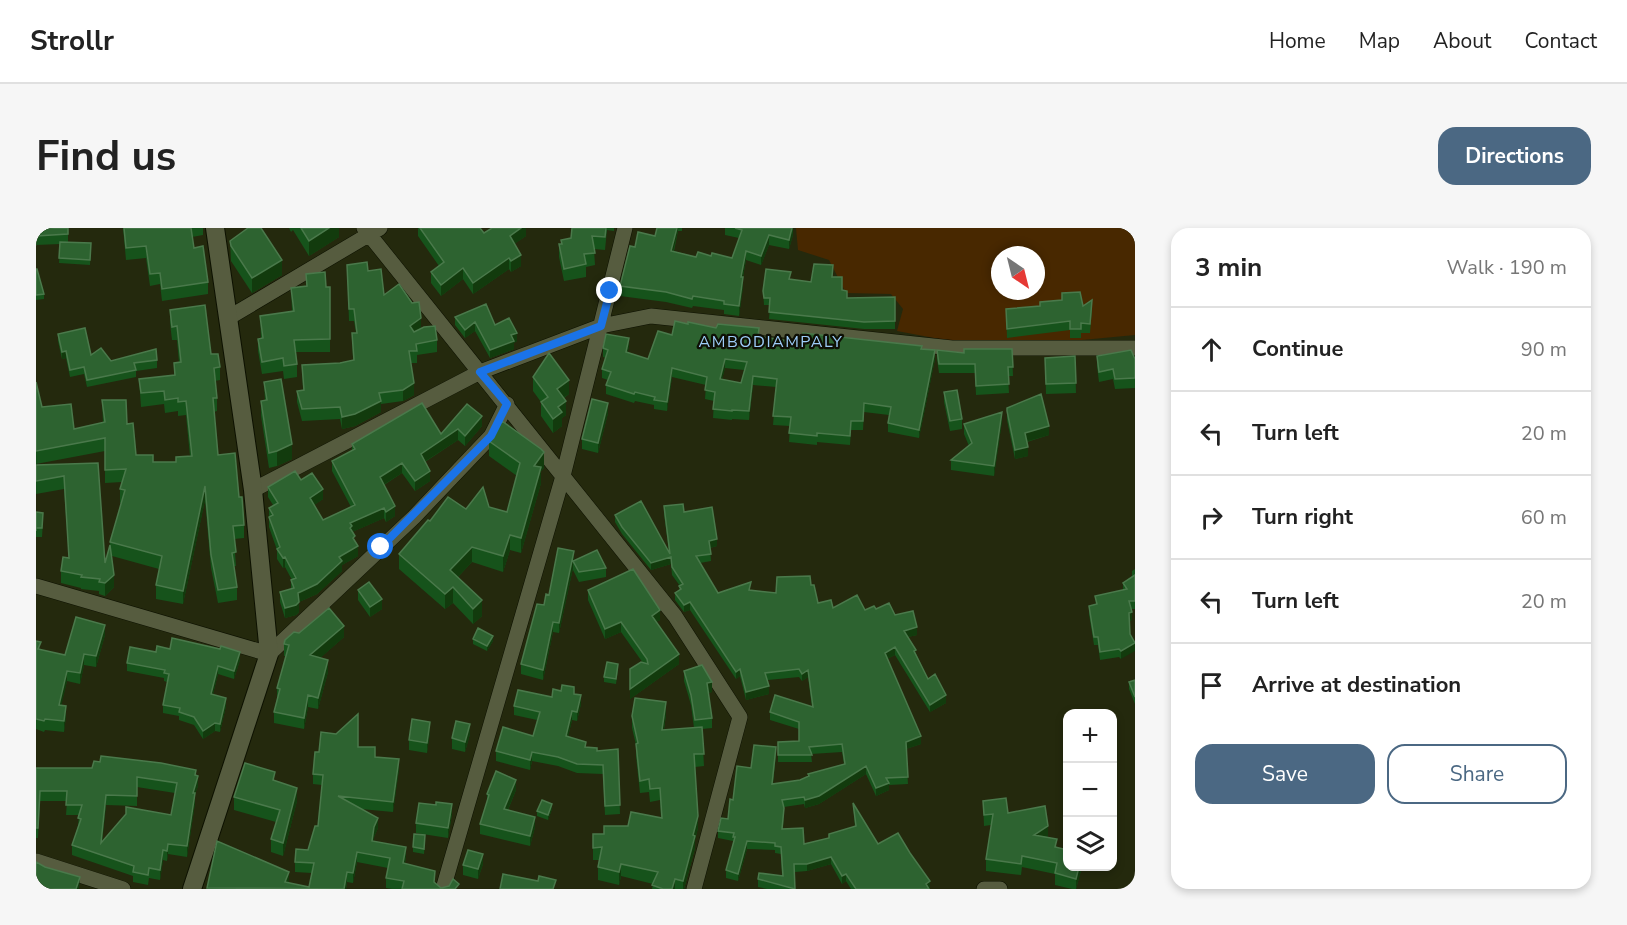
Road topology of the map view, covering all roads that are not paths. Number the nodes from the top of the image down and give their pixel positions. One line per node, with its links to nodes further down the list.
1 (215, 228): 4 (street)
2 (625, 228): 5 (street)
3 (372, 230): 4 (street); 7 (street)
4 (228, 318): 10 (street)
5 (601, 326): 6 (street); 7 (street); 9 (street)
6 (1135, 348)
7 (480, 372): 8 (street); 10 (street)
8 (507, 404): 9 (street); 12 (street)
9 (563, 476): 16 (street); 17 (street)
10 (253, 490): 12 (street)
11 (36, 586): 12 (street)
12 (269, 654): 15 (street)
13 (36, 861): 14 (street)
14 (123, 889)
15 (192, 889)
16 (443, 889)
17 (694, 889)
18 (984, 889): 19 (street)
19 (1000, 889)

